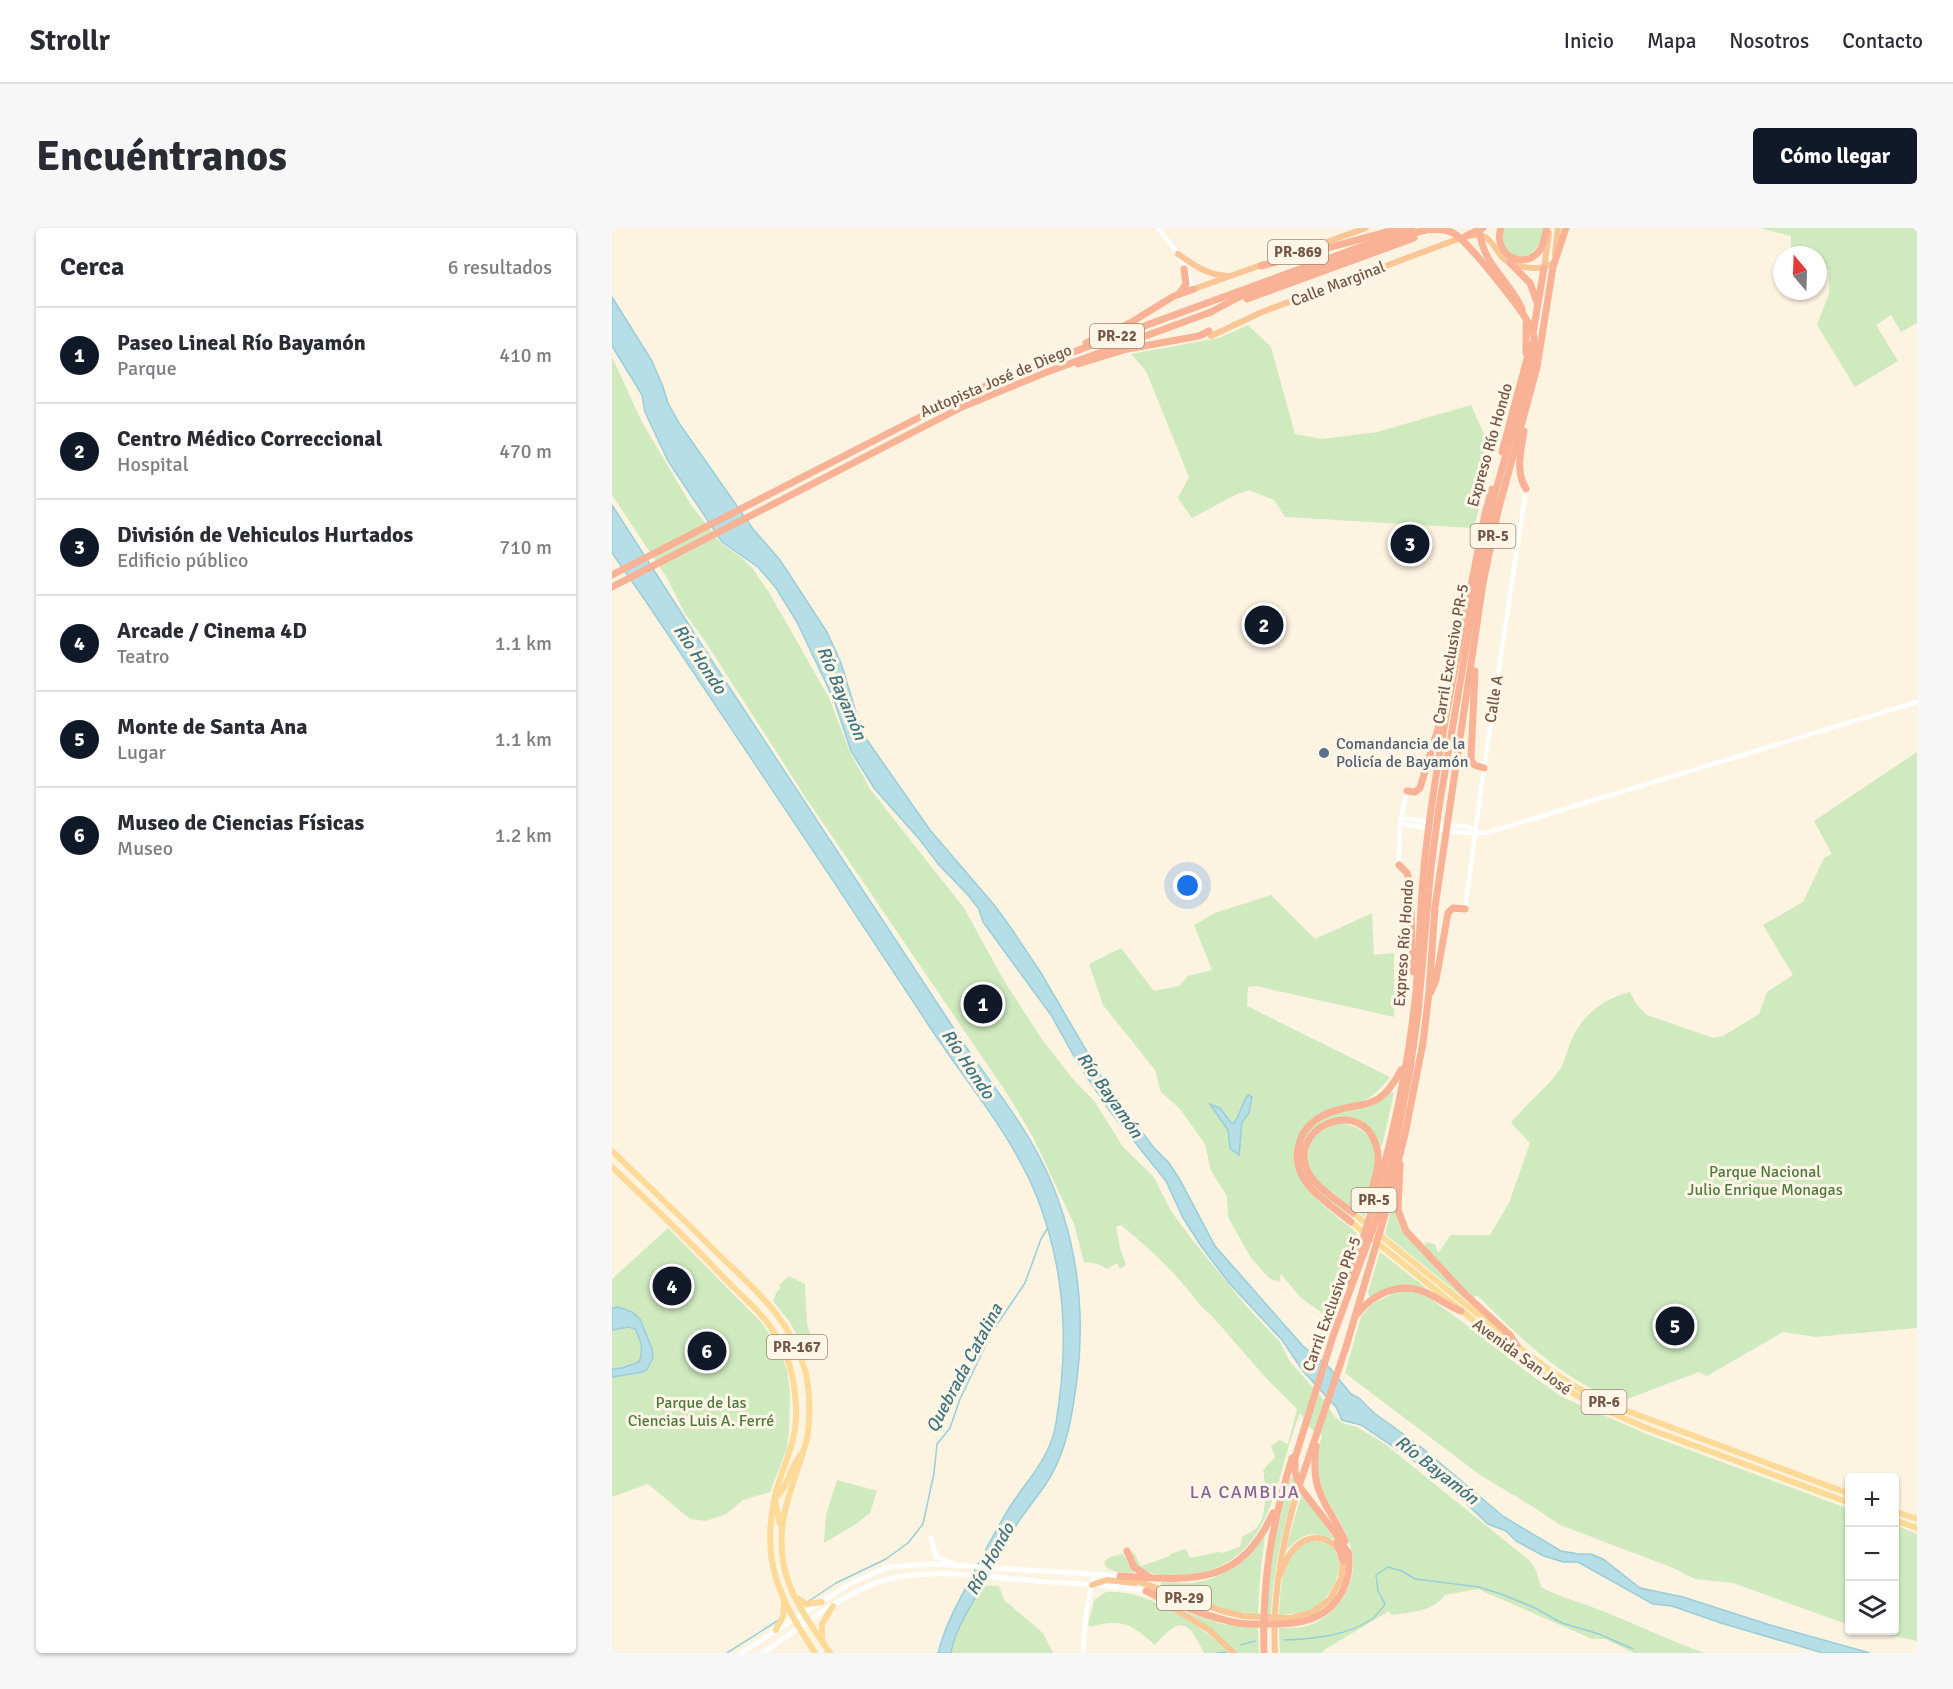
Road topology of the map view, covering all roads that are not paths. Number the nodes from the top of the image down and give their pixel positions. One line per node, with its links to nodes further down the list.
1 (1158, 228): 12 (street)
2 (1366, 228): 15 (highway, PR-869)
3 (1401, 228): 15 (highway)
4 (1412, 228): 22 (highway, Autopista José de Diego / PR-22)
5 (1443, 228): 24 (highway, Autopista José de Diego / PR-22)
6 (1481, 228): 11 (highway); 27 (highway)
7 (1501, 228): 8 (highway)
8 (1548, 228): 16 (highway, Expreso Río Hondo / PR-5)
9 (1558, 228): 14 (highway, Expreso Río Hondo / PR-5)
10 (1566, 228): 14 (highway)
11 (1466, 236): 13 (highway); 25 (highway, Calle Marginal)
12 (1178, 254): 17 (street); 18 (highway)
13 (1510, 263): 16 (highway); 23 (highway)
14 (1554, 265): 16 (highway); 29 (highway, Expreso Río Hondo / PR-5)
15 (1261, 266): 18 (highway, PR-869)
16 (1544, 268): 23 (highway, Expreso Río Hondo / PR-5)
17 (1184, 269): 19 (street); 20 (highway)
18 (1231, 276): 19 (highway)
19 (1194, 289): 20 (highway)
20 (1179, 294): 26 (highway)
21 (1239, 297): 22 (highway); 24 (highway); 38 (highway, Carril Exclusivo PR-5)
22 (1205, 305): 26 (highway, Autopista José de Diego / PR-22)
23 (1538, 306): 27 (highway, Expreso Río Hondo / PR-5)
24 (1209, 313): 28 (highway, Autopista José de Diego / PR-22)
25 (1210, 333): 28 (highway)
26 (1043, 363): 31 (highway, Autopista José de Diego / PR-22)
27 (1526, 364): 34 (highway, Expreso Río Hondo / PR-5)
28 (1047, 372): 32 (highway, Autopista José de Diego / PR-22)
29 (1533, 388): 30 (highway); 33 (highway, Expreso Río Hondo / PR-5)
30 (1526, 489): 36 (street, Calle A)
31 (612, 575)
32 (612, 587)
33 (1473, 660): 36 (highway); 44 (highway, Expreso Río Hondo / PR-5)
34 (1450, 699): 37 (highway); 38 (highway, Expreso Río Hondo / PR-5)
35 (1917, 702): 40 (street)
36 (1484, 768): 40 (street, Calle A)
37 (1407, 791): 39 (street)
38 (1435, 806): 43 (highway, Expreso Río Hondo / PR-5); 54 (highway, Carril Exclusivo PR-5)
39 (1400, 821): 40 (street); 41 (street)
40 (1476, 832): 42 (street, Calle A)
41 (1399, 865): 43 (highway)
42 (1465, 909): 44 (highway)
43 (1416, 991): 45 (highway, Expreso Río Hondo / PR-5)
44 (1428, 1000): 47 (highway, Expreso Río Hondo / PR-5)
45 (1405, 1062): 50 (highway); 51 (highway, Expreso Río Hondo / PR-5)
46 (612, 1151): 58 (main road, PR-167)
47 (1400, 1156): 53 (highway, Expreso Río Hondo / PR-5); 55 (highway)
48 (612, 1167): 61 (main road, PR-167)
49 (1353, 1213): 51 (highway); 55 (main road, Avenida San José / PR-6)
50 (1351, 1222): 52 (main road, Avenida San José / PR-6)
51 (1366, 1232): 54 (highway, Expreso Río Hondo / PR-5)
52 (1461, 1311): 53 (highway); 62 (main road, Avenida San José / PR-6)
53 (1355, 1317): 57 (highway, Expreso Río Hondo / PR-5)
54 (1332, 1335): 56 (highway, Expreso Río Hondo / PR-5)
55 (1516, 1346): 60 (main road, Avenida San José / PR-6)
56 (1303, 1423): 59 (highway); 63 (highway, Expreso Río Hondo / PR-5)
57 (1318, 1432): 59 (highway, Expreso Río Hondo / PR-5); 71 (highway)
58 (804, 1449): 61 (main road); 68 (main road, PR-167)
59 (1299, 1486): 71 (highway); 76 (highway, Expreso Río Hondo / PR-5)
60 (1845, 1492)
61 (774, 1499): 68 (main road); 81 (main road, PR-167)
62 (1845, 1501)
63 (1278, 1506): 75 (highway); 97 (highway, Expreso Río Hondo / PR-5)
64 (1899, 1513): 65 (main road)
65 (1917, 1519)
66 (1899, 1522): 67 (main road)
67 (1917, 1528)
68 (782, 1530): 80 (main road, PR-167)
69 (931, 1538): 72 (main road)
70 (1127, 1551): 75 (highway)
71 (1346, 1558): 76 (highway); 86 (highway, PR-29)
72 (962, 1567): 73 (main road, PR-29); 82 (main road, PR-29)
73 (1094, 1575): 74 (main road, PR-29); 77 (street)
74 (1120, 1576): 75 (highway); 79 (highway, PR-29)
75 (1151, 1578)
76 (1278, 1579): 98 (highway, Expreso Río Hondo / PR-5)
77 (1092, 1585): 78 (main road, PR-29); 79 (highway); 83 (main road, PR-29); 95 (street)
78 (1146, 1591): 86 (highway, PR-29); 96 (highway)
79 (1167, 1592): 86 (highway, PR-29)
80 (793, 1593): 82 (main road); 84 (main road, PR-167)
81 (783, 1600): 85 (main road, PR-167); 89 (main road)
82 (822, 1602): 84 (main road, PR-29)
83 (833, 1606): 87 (main road, PR-29); 90 (main road)
84 (804, 1614): 85 (main road, PR-29); 87 (main road, PR-167)
85 (793, 1620): 88 (main road, PR-167); 89 (main road, PR-29)
86 (1248, 1620)
87 (809, 1622): 88 (main road, PR-29); 90 (main road, PR-167)
88 (799, 1628): 92 (main road, PR-29); 93 (main road, PR-167)
89 (776, 1630): 91 (main road, PR-29)
90 (823, 1643): 94 (main road, PR-167)
91 (741, 1653)
92 (763, 1653)
93 (815, 1653)
94 (830, 1653)
95 (1083, 1653)
96 (1234, 1653)
97 (1264, 1653)
98 (1275, 1653)

